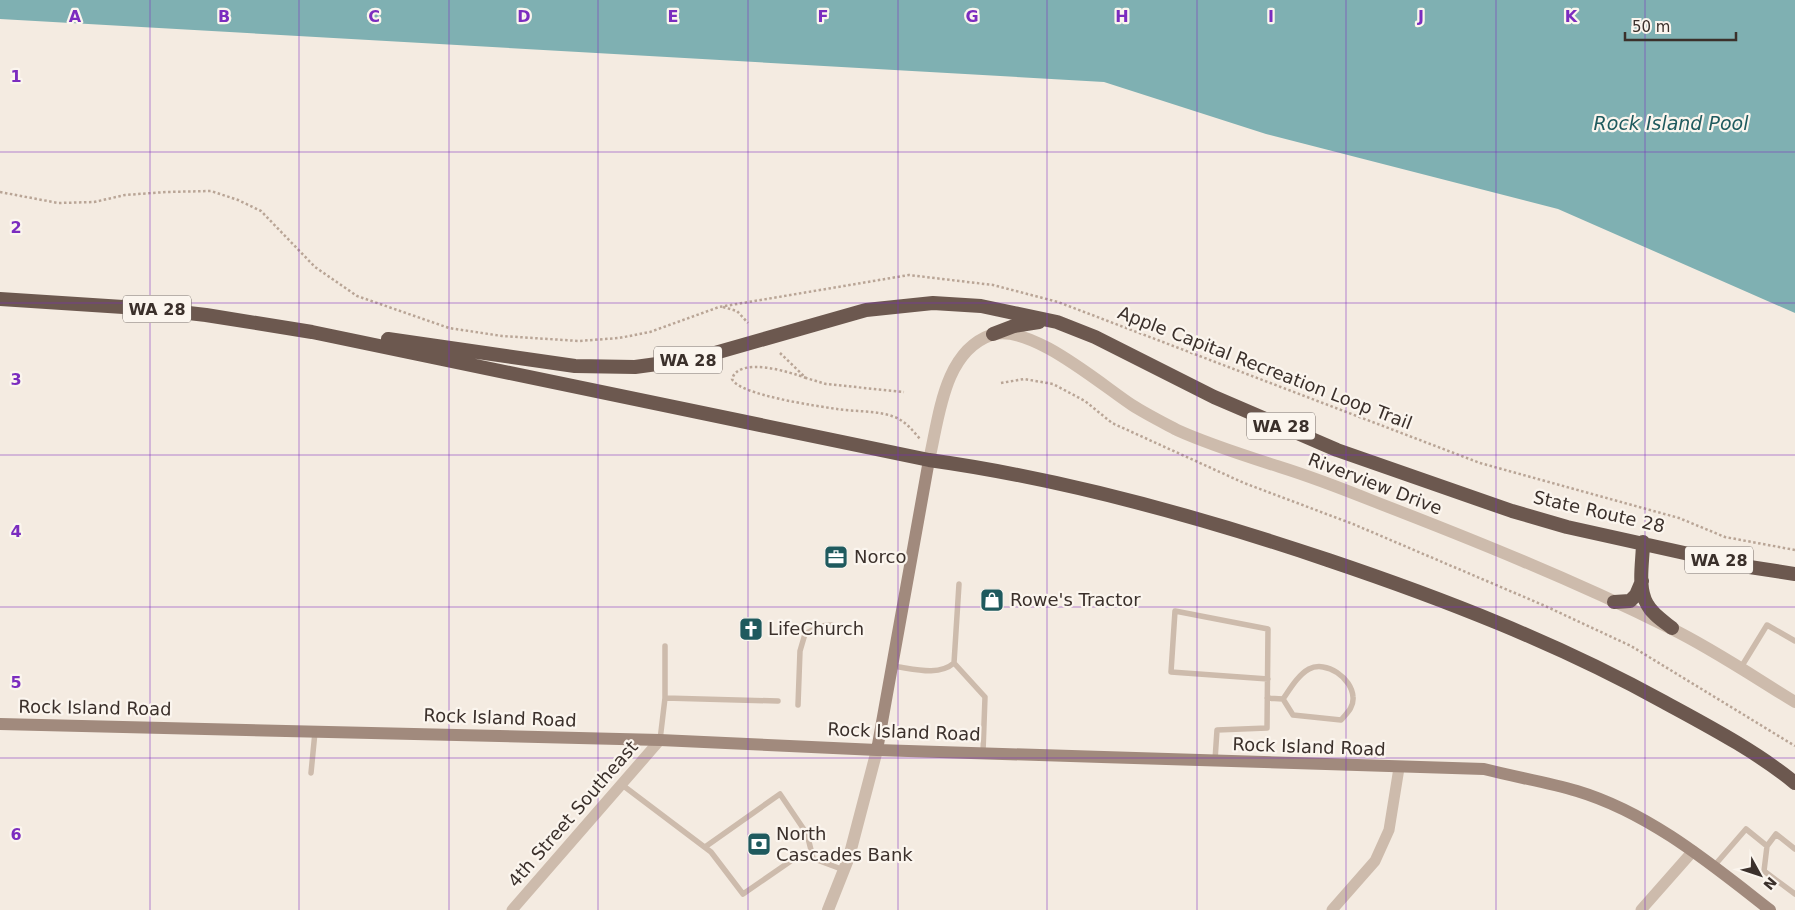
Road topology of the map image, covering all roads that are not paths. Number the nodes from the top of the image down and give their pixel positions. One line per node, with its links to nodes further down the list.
1 (0, 299): 3 (highway, WA 28)
2 (1057, 322): 3 (highway, WA 28); 4 (highway); 6 (highway, State Route 28 / WA 28)
3 (312, 332): 5 (highway)
4 (993, 334): 5 (street); 10 (street, Riverview Drive)
5 (929, 460): 16 (main road); 33 (highway)
6 (1643, 542): 7 (highway, State Route 28 / WA 28); 8 (highway)
7 (1795, 574)
8 (1642, 580): 10 (highway); 12 (highway)
9 (959, 584): 15 (lane)
10 (1614, 602): 12 (street, Riverview Drive)
11 (832, 626): 24 (lane)
12 (1672, 628): 17 (street, Riverview Drive)
13 (1795, 641): 17 (lane)
14 (665, 646): 19 (lane)
15 (954, 663): 16 (lane); 29 (lane)
16 (892, 666): 28 (main road)
17 (1740, 669): 23 (street, Riverview Drive)
18 (1268, 679): 18 (lane); 20 (lane)
19 (665, 698): 22 (lane); 27 (lane)
20 (1267, 698): 21 (lane); 30 (lane)
21 (1283, 699): 21 (lane)
22 (778, 701)
23 (1795, 702)
24 (798, 705)
25 (0, 724): 26 (main road, Rock Island Road)
26 (315, 730): 27 (main road, Rock Island Road); 32 (lane)
27 (660, 740): 28 (main road, Rock Island Road); 34 (street, 4th Street Southeast)
28 (877, 750): 29 (main road, Rock Island Road); 41 (street)
29 (983, 752): 30 (main road, Rock Island Road)
30 (1215, 760): 31 (main road, Rock Island Road)
31 (1399, 768): 38 (main road, Rock Island Road); 45 (street)
32 (311, 773)
33 (1794, 782)
34 (621, 784): 36 (lane); 43 (street, 4th Street Southeast)
35 (1767, 846): 37 (lane); 40 (lane); 42 (lane)
36 (705, 847): 39 (lane); 39 (lane)
37 (1795, 849)
38 (1693, 851): 40 (main road, Rock Island Road); 46 (street)
39 (814, 858): 41 (lane)
40 (1714, 866): 47 (main road, Rock Island Road)
41 (844, 870): 44 (street)
42 (1795, 894)
43 (512, 910)
44 (828, 910)
45 (1332, 910)
46 (1641, 910)
47 (1770, 910)

